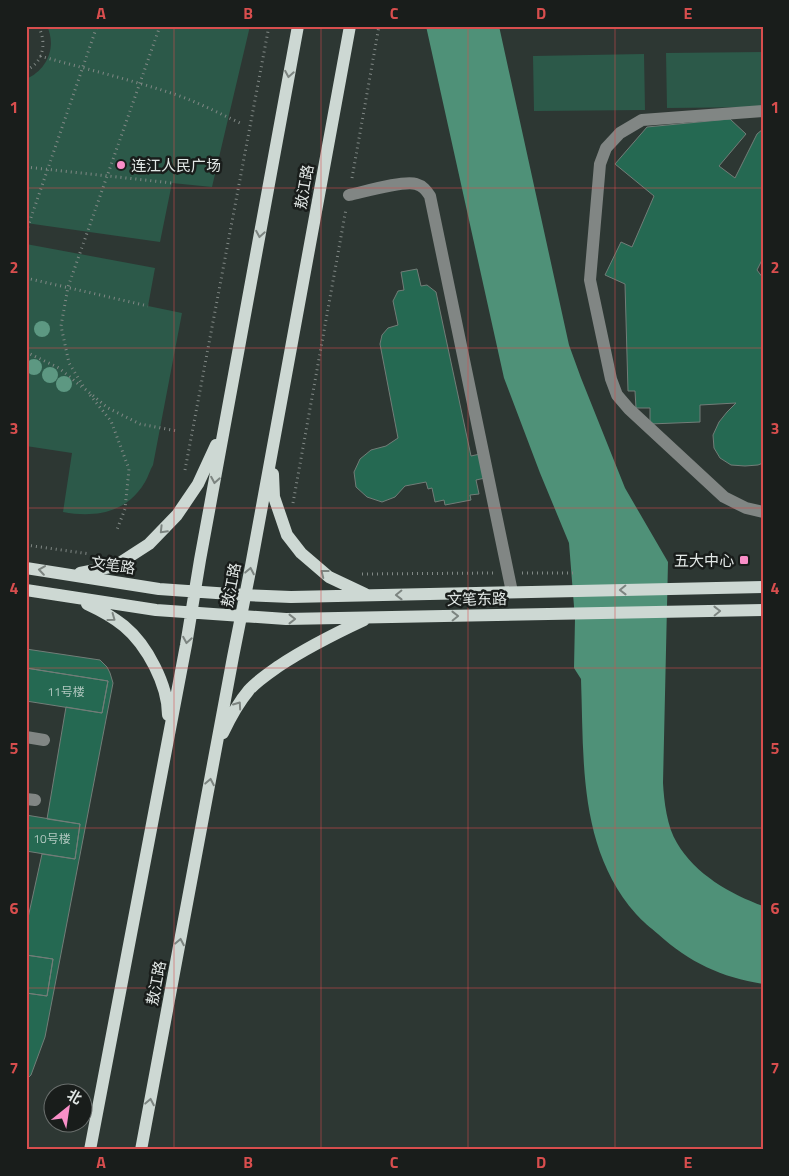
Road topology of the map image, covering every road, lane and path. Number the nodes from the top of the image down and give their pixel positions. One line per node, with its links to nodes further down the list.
1 (38, 26): 8 (path)
2 (97, 26): 9 (path)
3 (160, 26): 11 (path)
4 (269, 26): 28 (path)
5 (298, 26): 25 (main road, one-way to 25)
6 (350, 26): 26 (main road, 敖江路)
7 (379, 26): 18 (path)
8 (40, 56): 9 (path); 10 (path)
9 (83, 68): 11 (path); 15 (path)
10 (26, 70)
11 (140, 84): 13 (path); 16 (path)
12 (763, 110): 30 (street)
13 (240, 123)
14 (26, 167): 15 (path)
15 (48, 170): 16 (path); 19 (path)
16 (107, 176): 17 (path); 21 (path)
17 (172, 183)
18 (349, 195): 29 (path); 35 (street)
19 (26, 232)
20 (26, 278): 21 (path)
21 (68, 287): 22 (path); 24 (path)
22 (148, 306)
23 (26, 352): 24 (path)
24 (85, 389): 27 (path); 31 (path)
25 (227, 412): 37 (main road, one-way to 37); 41 (main road, one-way to 41)
26 (277, 424): 38 (main road, one-way to 26); 43 (main road, 敖江路, one-way to 26)
27 (177, 431)
28 (184, 476)
29 (292, 506)
30 (763, 512)
31 (116, 532)
32 (26, 545): 33 (path)
33 (95, 555)
34 (26, 568): 37 (main road, 文笔路, one-way to 34)
35 (508, 573): 36 (path); 38 (path); 42 (street)
36 (570, 573)
37 (71, 575): 41 (main road, 文笔路)
38 (329, 577): 44 (main road)
39 (763, 587): 42 (main road, 文笔东路, one-way to 42)
40 (26, 590): 45 (main road)
41 (195, 592): 43 (main road, 文笔东路); 47 (main road)
42 (512, 592): 44 (main road, 文笔东路, one-way to 44)
43 (245, 595): 44 (main road, 文笔东路); 48 (main road, 敖江路)
44 (367, 595)
45 (69, 596): 47 (main road); 50 (main road, one-way to 50)
46 (763, 610): 49 (main road, 文笔东路, one-way to 46)
47 (191, 613): 48 (main road, 文笔东路); 50 (main road, one-way to 50)
48 (241, 617): 49 (main road, 文笔东路, one-way to 49); 53 (main road, 敖江路)
49 (369, 618): 53 (main road, one-way to 49)
50 (168, 735): 54 (main road)
51 (26, 738): 52 (street)
52 (44, 740)
53 (216, 749): 55 (main road, 敖江路, one-way to 53)
54 (90, 1150)
55 (141, 1150)

